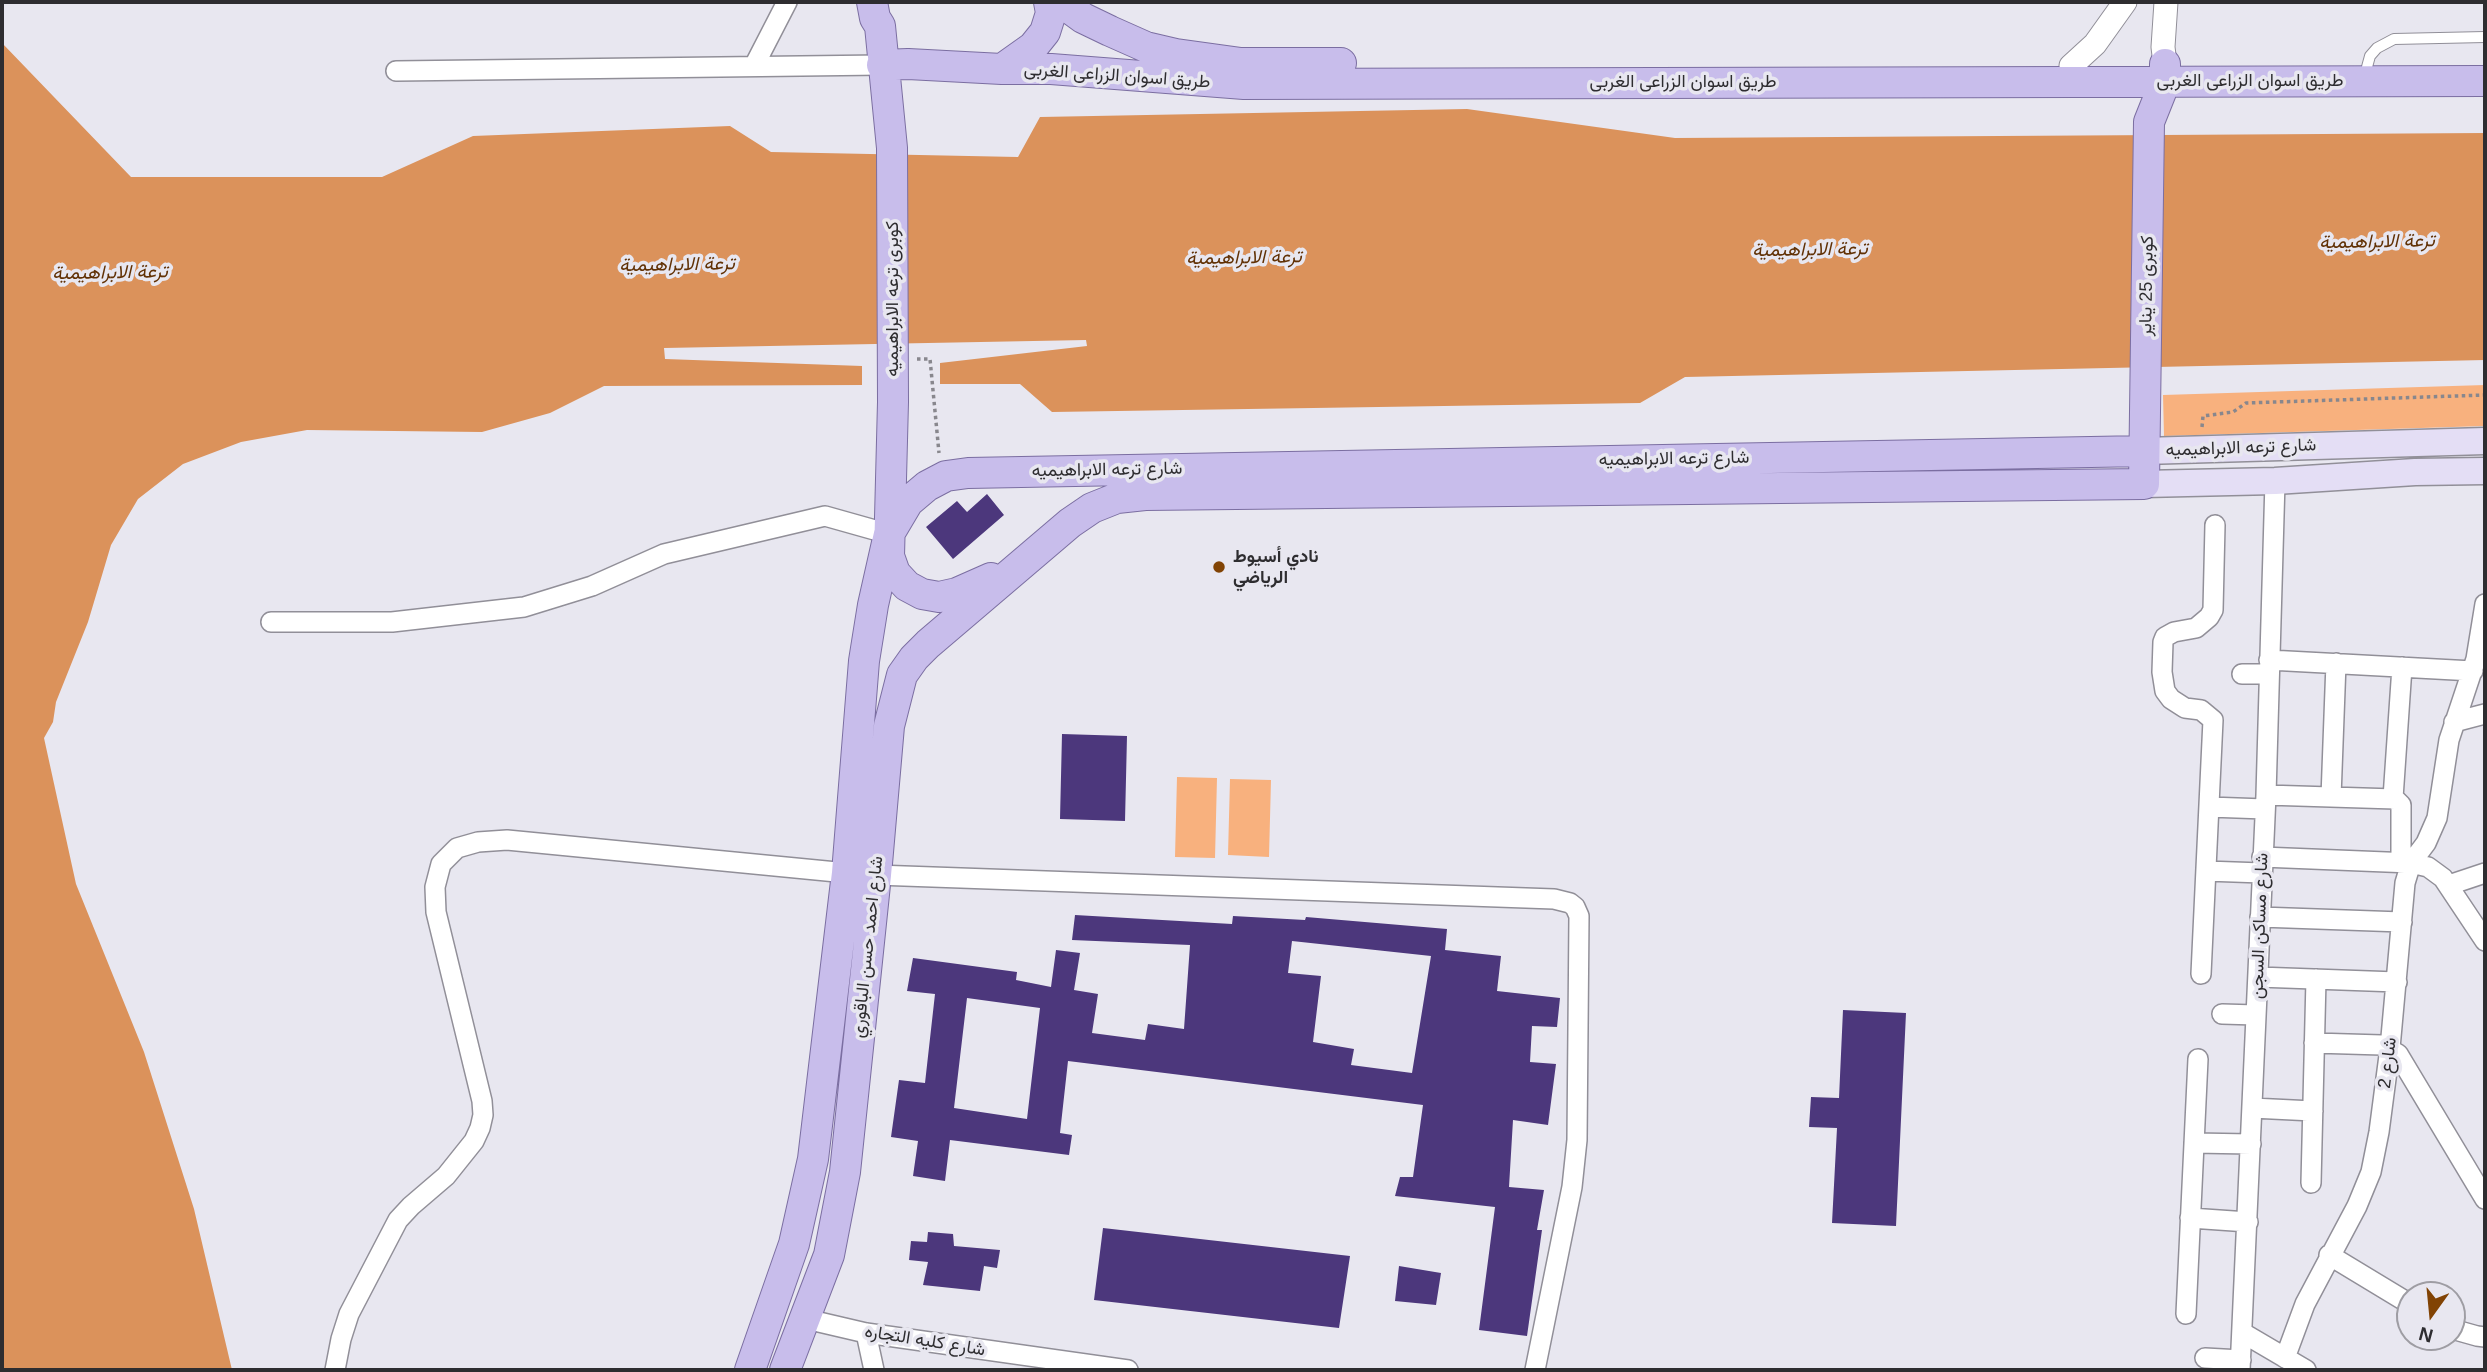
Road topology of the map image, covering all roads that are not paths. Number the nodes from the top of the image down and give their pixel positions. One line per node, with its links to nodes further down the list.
1 (787, 2): 9 (street)
2 (1049, 2): 12 (main road)
3 (1061, 2): 10 (main road, طريق اسوان الزراعى الغربى)
4 (2125, 2): 10 (street)
5 (2165, 2): 15 (street)
6 (881, 10): 8 (main road, كوبرى ترعه الابراهيميه)
7 (2485, 37): 14 (lane)
8 (883, 65): 9 (street); 12 (main road, طريق اسوان الزراعى الغربى); 28 (main road, كوبرى ترعه الابراهيميه)
9 (754, 66): 13 (street)
10 (2070, 66): 15 (main road, طريق اسوان الزراعى الغربى)
11 (2485, 68): 14 (main road, طريق اسوان الزراعى الغربى)
12 (1003, 69): 17 (main road, طريق اسوان الزراعى الغربى)
13 (396, 71)
14 (2353, 72): 15 (main road, طريق اسوان الزراعى الغربى); 16 (main road, طريق اسوان الزراعى الغربى)
15 (2165, 73): 17 (main road, طريق اسوان الزراعى الغربى); 18 (main road, كوبرى 25 يناير)
16 (2485, 80)
17 (2124, 82): 18 (main road, كوبرى 25 يناير)
18 (2148, 122): 21 (main road, كوبرى 25 يناير)
19 (2485, 441): 20 (main road, شارع ترعه الابراهيميه)
20 (2413, 442): 21 (main road, شارع ترعه الابراهيميه); 23 (main road)
21 (2144, 451): 24 (main road, شارع ترعه الابراهيميه); 26 (main road, كوبرى 25 يناير)
22 (2485, 471): 23 (main road, شارع ترعه الابراهيميه)
23 (2415, 472): 25 (main road, شارع ترعه الابراهيميه)
24 (1457, 477): 26 (main road, شارع ترعه الابراهيميه); 28 (main road, شارع ترعه الابراهيميه); 29 (main road, شارع ترعه الابراهيميه)
25 (2275, 481): 26 (main road, شارع ترعه الابراهيميه); 33 (street, شارع مساكن السجن)
26 (2144, 484)
27 (2215, 525): 42 (street)
28 (889, 534): 29 (main road); 31 (street); 47 (main road, شارع احمد حسن الباقوري)
29 (1017, 567): 47 (main road, شارع احمد حسن الباقوري)
30 (2485, 613): 35 (street)
31 (271, 622)
32 (2336, 663): 33 (street); 34 (street); 39 (street)
33 (2269, 667): 36 (street); 41 (street, شارع مساكن السجن)
34 (2402, 667): 35 (street); 40 (street)
35 (2473, 671): 38 (street)
36 (2242, 674)
37 (2485, 714): 38 (street)
38 (2454, 722): 43 (street)
39 (2331, 797): 40 (street); 41 (street)
40 (2393, 798): 43 (street)
41 (2265, 802): 42 (street); 44 (street, شارع مساكن السجن)
42 (2209, 807): 45 (street)
43 (2406, 862): 44 (street); 48 (street); 50 (street, شارع 2)
44 (2262, 865): 45 (street); 49 (street, شارع مساكن السجن)
45 (2206, 871): 52 (street)
46 (2485, 873): 48 (street)
47 (862, 874): 69 (main road, شارع احمد حسن الباقوري); 70 (main road, شارع احمد حسن الباقوري); 83 (street); 88 (street)
48 (2449, 885): 51 (street)
49 (2260, 917): 50 (street); 53 (street, شارع مساكن السجن)
50 (2402, 922): 55 (street, شارع 2)
51 (2485, 941)
52 (2201, 974)
53 (2258, 977): 54 (street); 57 (street, شارع مساكن السجن)
54 (2316, 979): 55 (street); 58 (street)
55 (2397, 982): 59 (street, شارع 2)
56 (2222, 1014): 57 (street)
57 (2256, 1015): 61 (street, شارع مساكن السجن)
58 (2314, 1043): 59 (street); 62 (street)
59 (2390, 1048): 66 (street); 71 (street, شارع 2)
60 (2198, 1059): 63 (street)
61 (2252, 1108): 62 (street); 64 (street, شارع مساكن السجن)
62 (2313, 1111): 65 (street)
63 (2194, 1143): 64 (street); 67 (street)
64 (2251, 1144): 68 (street, شارع مساكن السجن)
65 (2311, 1183)
66 (2485, 1199)
67 (2190, 1218): 68 (street); 73 (street)
68 (2248, 1222): 76 (street, شارع مساكن السجن)
69 (794, 1244): 70 (main road); 84 (main road, شارع احمد حسن الباقوري)
70 (829, 1255): 74 (main road, شارع احمد حسن الباقوري)
71 (2329, 1255): 72 (street); 79 (street, شارع 2)
72 (2396, 1296)
73 (2186, 1314)
74 (806, 1319): 75 (street, شارع كليه التجاره); 85 (main road, شارع احمد حسن الباقوري)
75 (866, 1333): 82 (street, شارع كليه التجاره); 86 (street)
76 (2243, 1333): 79 (street); 81 (street, شارع مساكن السجن)
77 (2466, 1333): 78 (street)
78 (2485, 1337)
79 (2285, 1358): 89 (street)
80 (2205, 1359): 81 (street)
81 (2240, 1365)
82 (1084, 1368): 87 (street, شارع كليه التجاره)
83 (335, 1370)
84 (750, 1370)
85 (785, 1370)
86 (874, 1370)
87 (1128, 1370)
88 (1535, 1370)
89 (2306, 1370)

